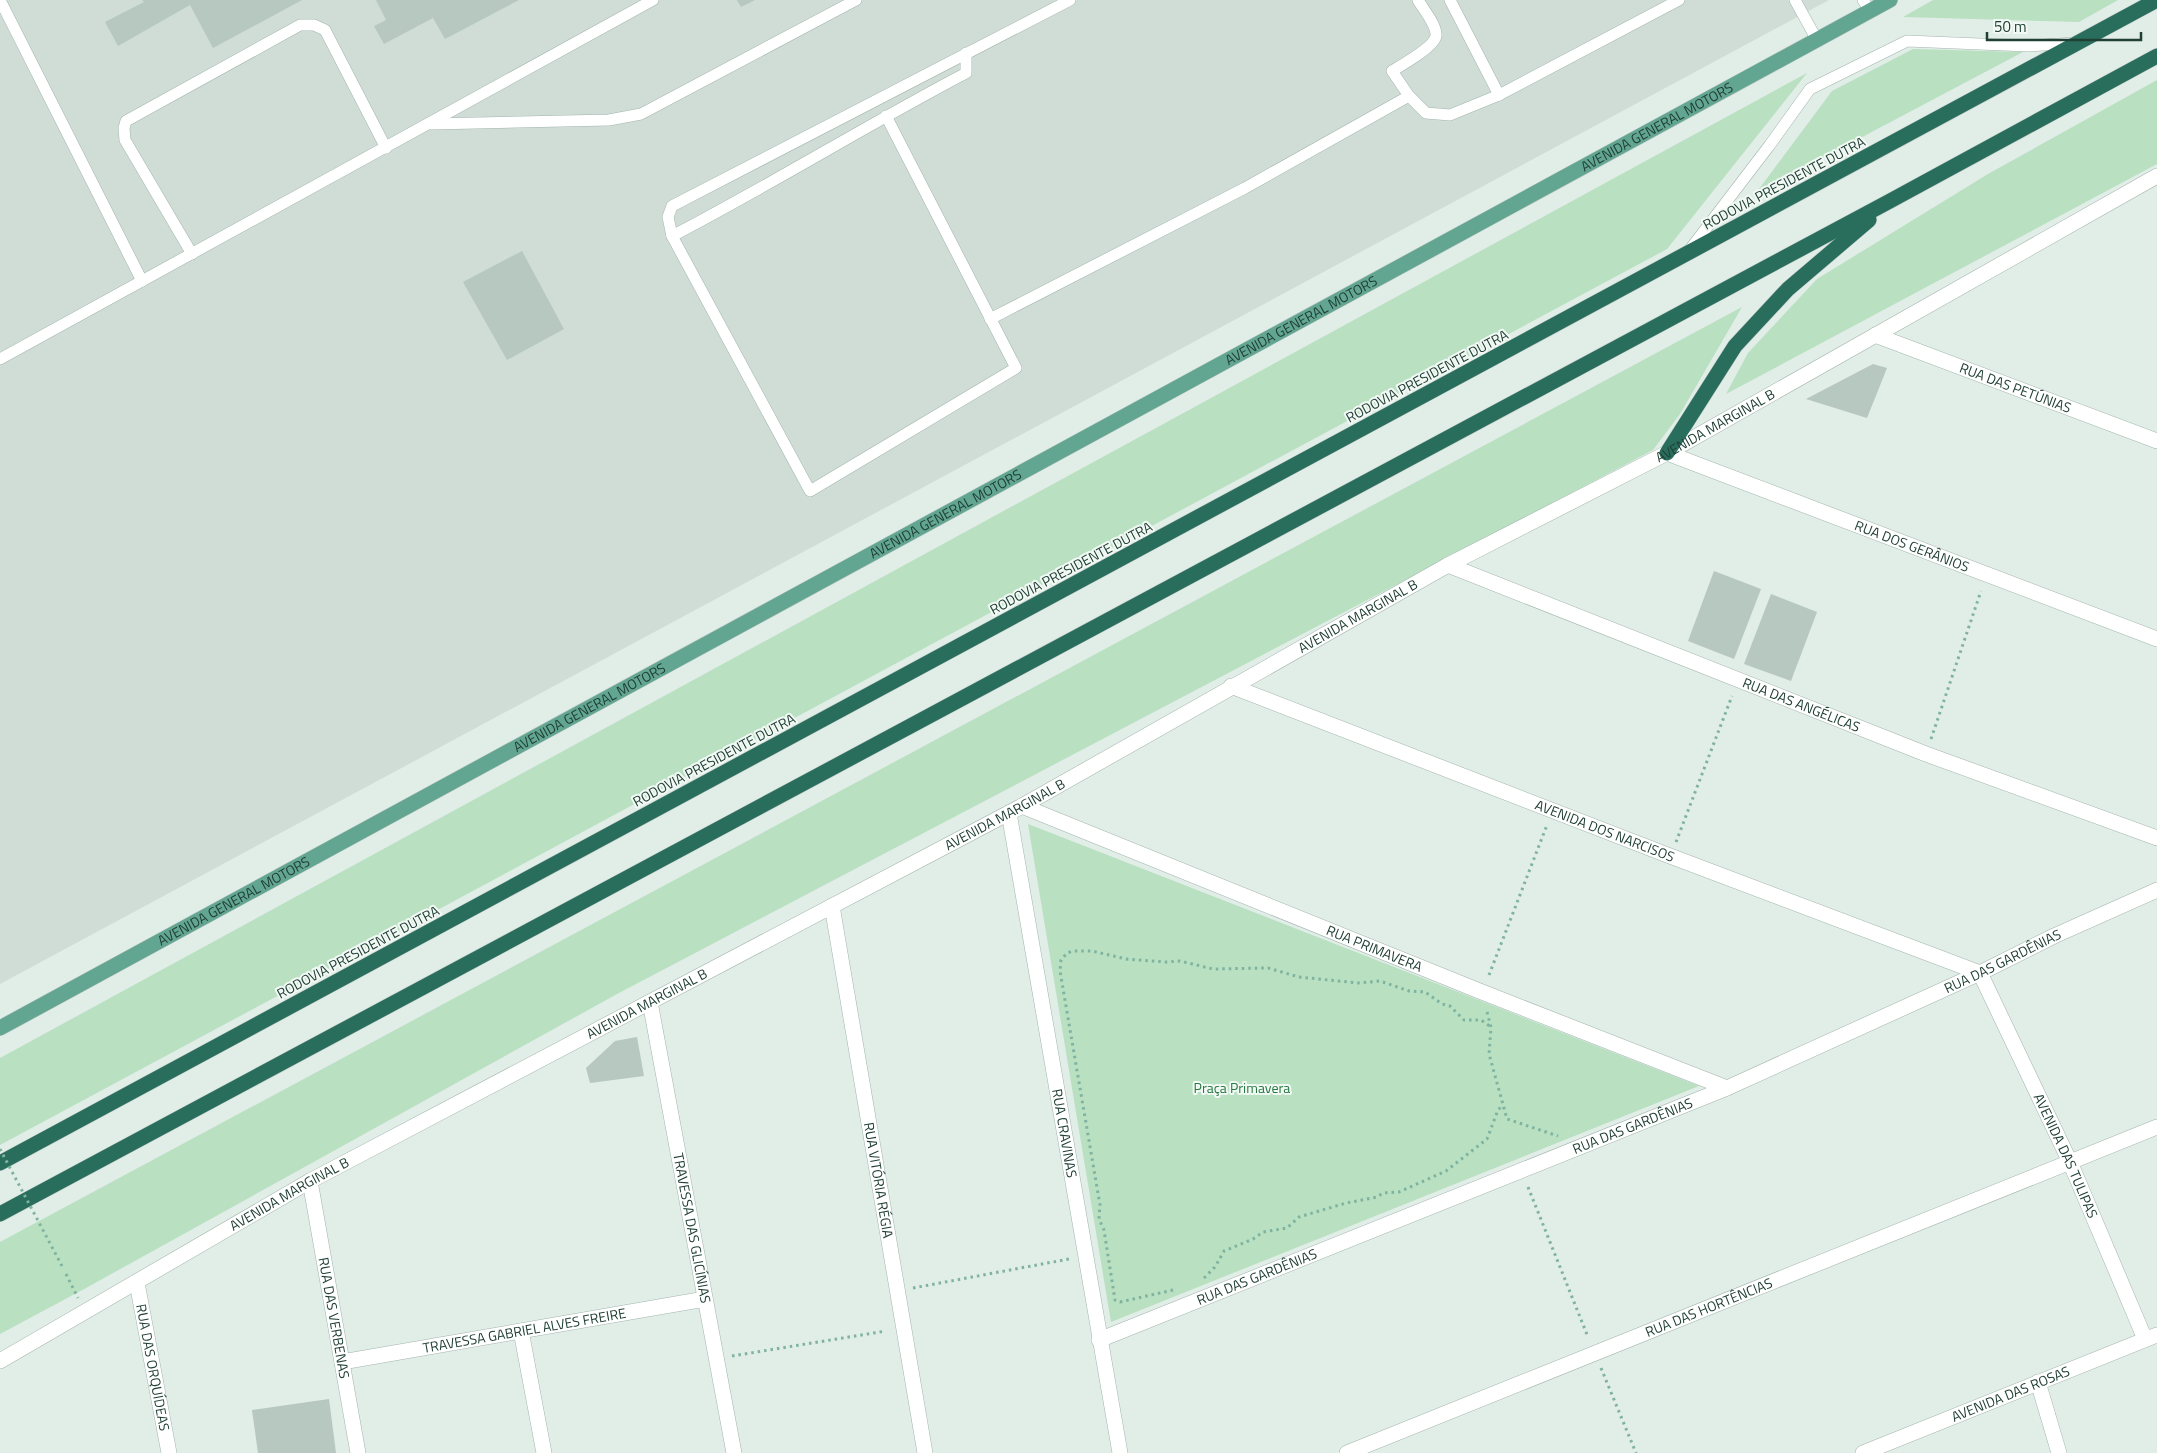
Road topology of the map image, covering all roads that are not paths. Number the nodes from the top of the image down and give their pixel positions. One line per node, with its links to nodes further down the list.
1 (0, 0): 26 (lane)
2 (653, 0): 19 (lane)
3 (856, 0): 19 (lane)
4 (1070, 0): 14 (lane)
5 (1418, 0): 17 (lane)
6 (1450, 0): 16 (lane)
7 (1680, 0): 16 (lane)
8 (1795, 0): 12 (lane)
9 (1890, 0): 11 (main road, AVENIDA GENERAL MOTORS)
10 (2157, 0): 13 (highway, RODOVIA PRESIDENTE DUTRA)
11 (1867, 6): 12 (main road, AVENIDA GENERAL MOTORS)
12 (1817, 40): 42 (main road, AVENIDA GENERAL MOTORS)
13 (2078, 43): 25 (highway, RODOVIA PRESIDENTE DUTRA); 25 (lane)
14 (966, 53): 18 (lane); 23 (lane)
15 (2157, 56): 22 (highway)
16 (1499, 95): 17 (lane)
17 (1409, 96): 27 (lane)
18 (886, 116): 23 (lane); 27 (lane)
19 (430, 124): 20 (lane)
20 (386, 148): 24 (lane); 24 (lane)
21 (2157, 176): 28 (street, AVENIDA MARGINAL B)
22 (1890, 201): 31 (highway); 48 (highway)
23 (672, 236): 27 (lane)
24 (192, 254): 26 (lane)
25 (1685, 255): 46 (highway, RODOVIA PRESIDENTE DUTRA)
26 (142, 281): 29 (lane)
27 (990, 319)
28 (1875, 335): 30 (street, RUA DAS PETÚNIAS); 31 (street, AVENIDA MARGINAL B)
29 (0, 359)
30 (2157, 441)
31 (1667, 453): 32 (street, AVENIDA MARGINAL B); 33 (street, RUA DOS GERÂNIOS)
32 (1448, 565): 34 (street, AVENIDA MARGINAL B); 37 (street, RUA DAS ANGÉLICAS)
33 (2157, 639)
34 (1231, 686): 35 (street, AVENIDA MARGINAL B); 40 (street, AVENIDA DOS NARCISOS)
35 (1022, 806): 36 (street, AVENIDA MARGINAL B); 43 (street, RUA PRIMAVERA)
36 (1009, 813): 39 (street, AVENIDA MARGINAL B); 53 (street, RUA CRAVINAS)
37 (2157, 838)
38 (2157, 890): 40 (street, RUA DAS GARDÊNIAS)
39 (832, 906): 41 (street, AVENIDA MARGINAL B); 62 (street, RUA VITÓRIA RÉGIA)
40 (1980, 973): 43 (street, RUA DAS GARDÊNIAS); 45 (street, AVENIDA DAS TULIPAS)
41 (650, 1002): 47 (street, AVENIDA MARGINAL B); 50 (street, TRAVESSA DAS GLICÍNIAS)
42 (0, 1028)
43 (1727, 1088): 53 (street, RUA DAS GARDÊNIAS)
44 (2157, 1127): 45 (street, RUA DAS HORTÊNCIAS)
45 (2070, 1162): 52 (street, AVENIDA DAS TULIPAS); 64 (street, RUA DAS HORTÊNCIAS)
46 (0, 1163)
47 (310, 1181): 49 (street, AVENIDA MARGINAL B); 55 (street, RUA DAS VERBENAS)
48 (0, 1214)
49 (137, 1283): 54 (street, AVENIDA MARGINAL B); 58 (street, RUA DAS ORQUÍDEAS)
50 (705, 1299): 51 (street, TRAVESSA GABRIEL ALVES FREIRE); 61 (street, TRAVESSA DAS GLICÍNIAS)
51 (521, 1331): 55 (street, TRAVESSA GABRIEL ALVES FREIRE); 60 (street)
52 (2151, 1337): 56 (street, AVENIDA DAS ROSAS)
53 (1099, 1340): 63 (street, RUA CRAVINAS)
54 (0, 1361)
55 (342, 1362): 59 (street, RUA DAS VERBENAS)
56 (2038, 1382): 57 (street, AVENIDA DAS ROSAS); 65 (street)
57 (1870, 1452)
58 (169, 1453)
59 (358, 1453)
60 (544, 1453)
61 (734, 1453)
62 (925, 1453)
63 (1120, 1453)
64 (1347, 1453)
65 (2059, 1453)

